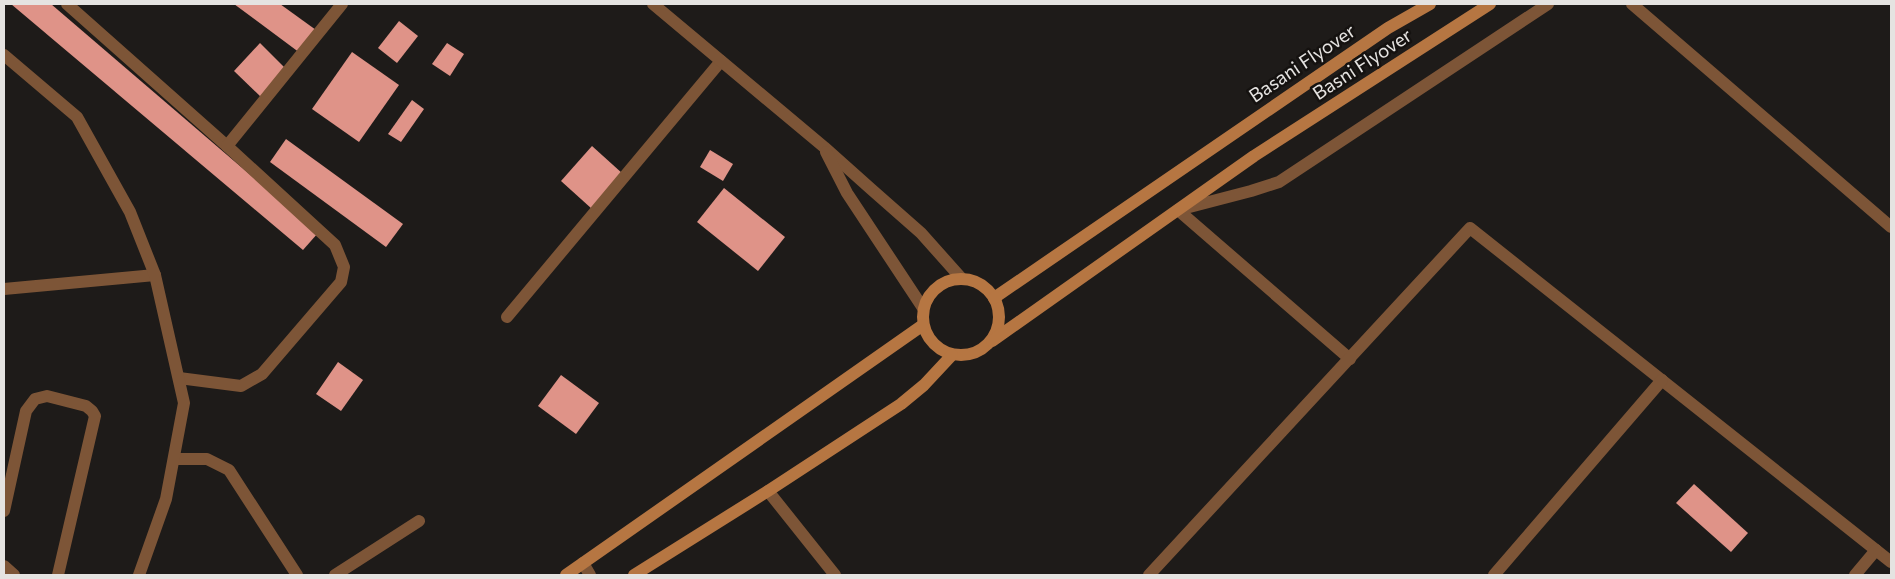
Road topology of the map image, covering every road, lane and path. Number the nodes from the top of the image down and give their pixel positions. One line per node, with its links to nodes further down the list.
1 (67, 4): 10 (street)
2 (342, 4): 10 (street)
3 (652, 4): 9 (street)
4 (1430, 4): 17 (main road, Basani Flyover)
5 (1490, 4): 12 (main road, Basni Flyover)
6 (1548, 4): 12 (street)
7 (1632, 4): 13 (street)
8 (4, 56): 14 (street)
9 (721, 60): 11 (street); 19 (street)
10 (227, 146): 24 (street)
11 (824, 147): 15 (street); 18 (street)
12 (1178, 210): 21 (main road); 23 (street)
13 (1891, 227)
14 (155, 275): 16 (street); 24 (street)
15 (962, 279): 17 (main road); 18 (main road)
16 (4, 289)
17 (994, 298): 21 (main road)
18 (923, 308): 20 (main road)
19 (507, 317)
20 (923, 325): 22 (main road); 32 (main road)
21 (992, 341): 22 (main road)
22 (952, 355): 27 (main road)
23 (1350, 358): 25 (street); 43 (street)
24 (179, 378): 26 (street)
25 (1662, 380): 30 (street); 44 (street)
26 (174, 459): 36 (street); 37 (street)
27 (768, 491): 41 (main road); 42 (street)
28 (4, 511): 35 (street)
29 (419, 521): 38 (street)
30 (1876, 550): 31 (street); 45 (street)
31 (1891, 562)
32 (583, 563): 39 (main road); 40 (street)
33 (4, 566): 34 (street)
34 (14, 575)
35 (58, 575)
36 (139, 575)
37 (297, 575)
38 (335, 575)
39 (566, 575)
40 (590, 575)
41 (634, 575)
42 (836, 575)
43 (1149, 575)
44 (1494, 575)
45 (1855, 575)

